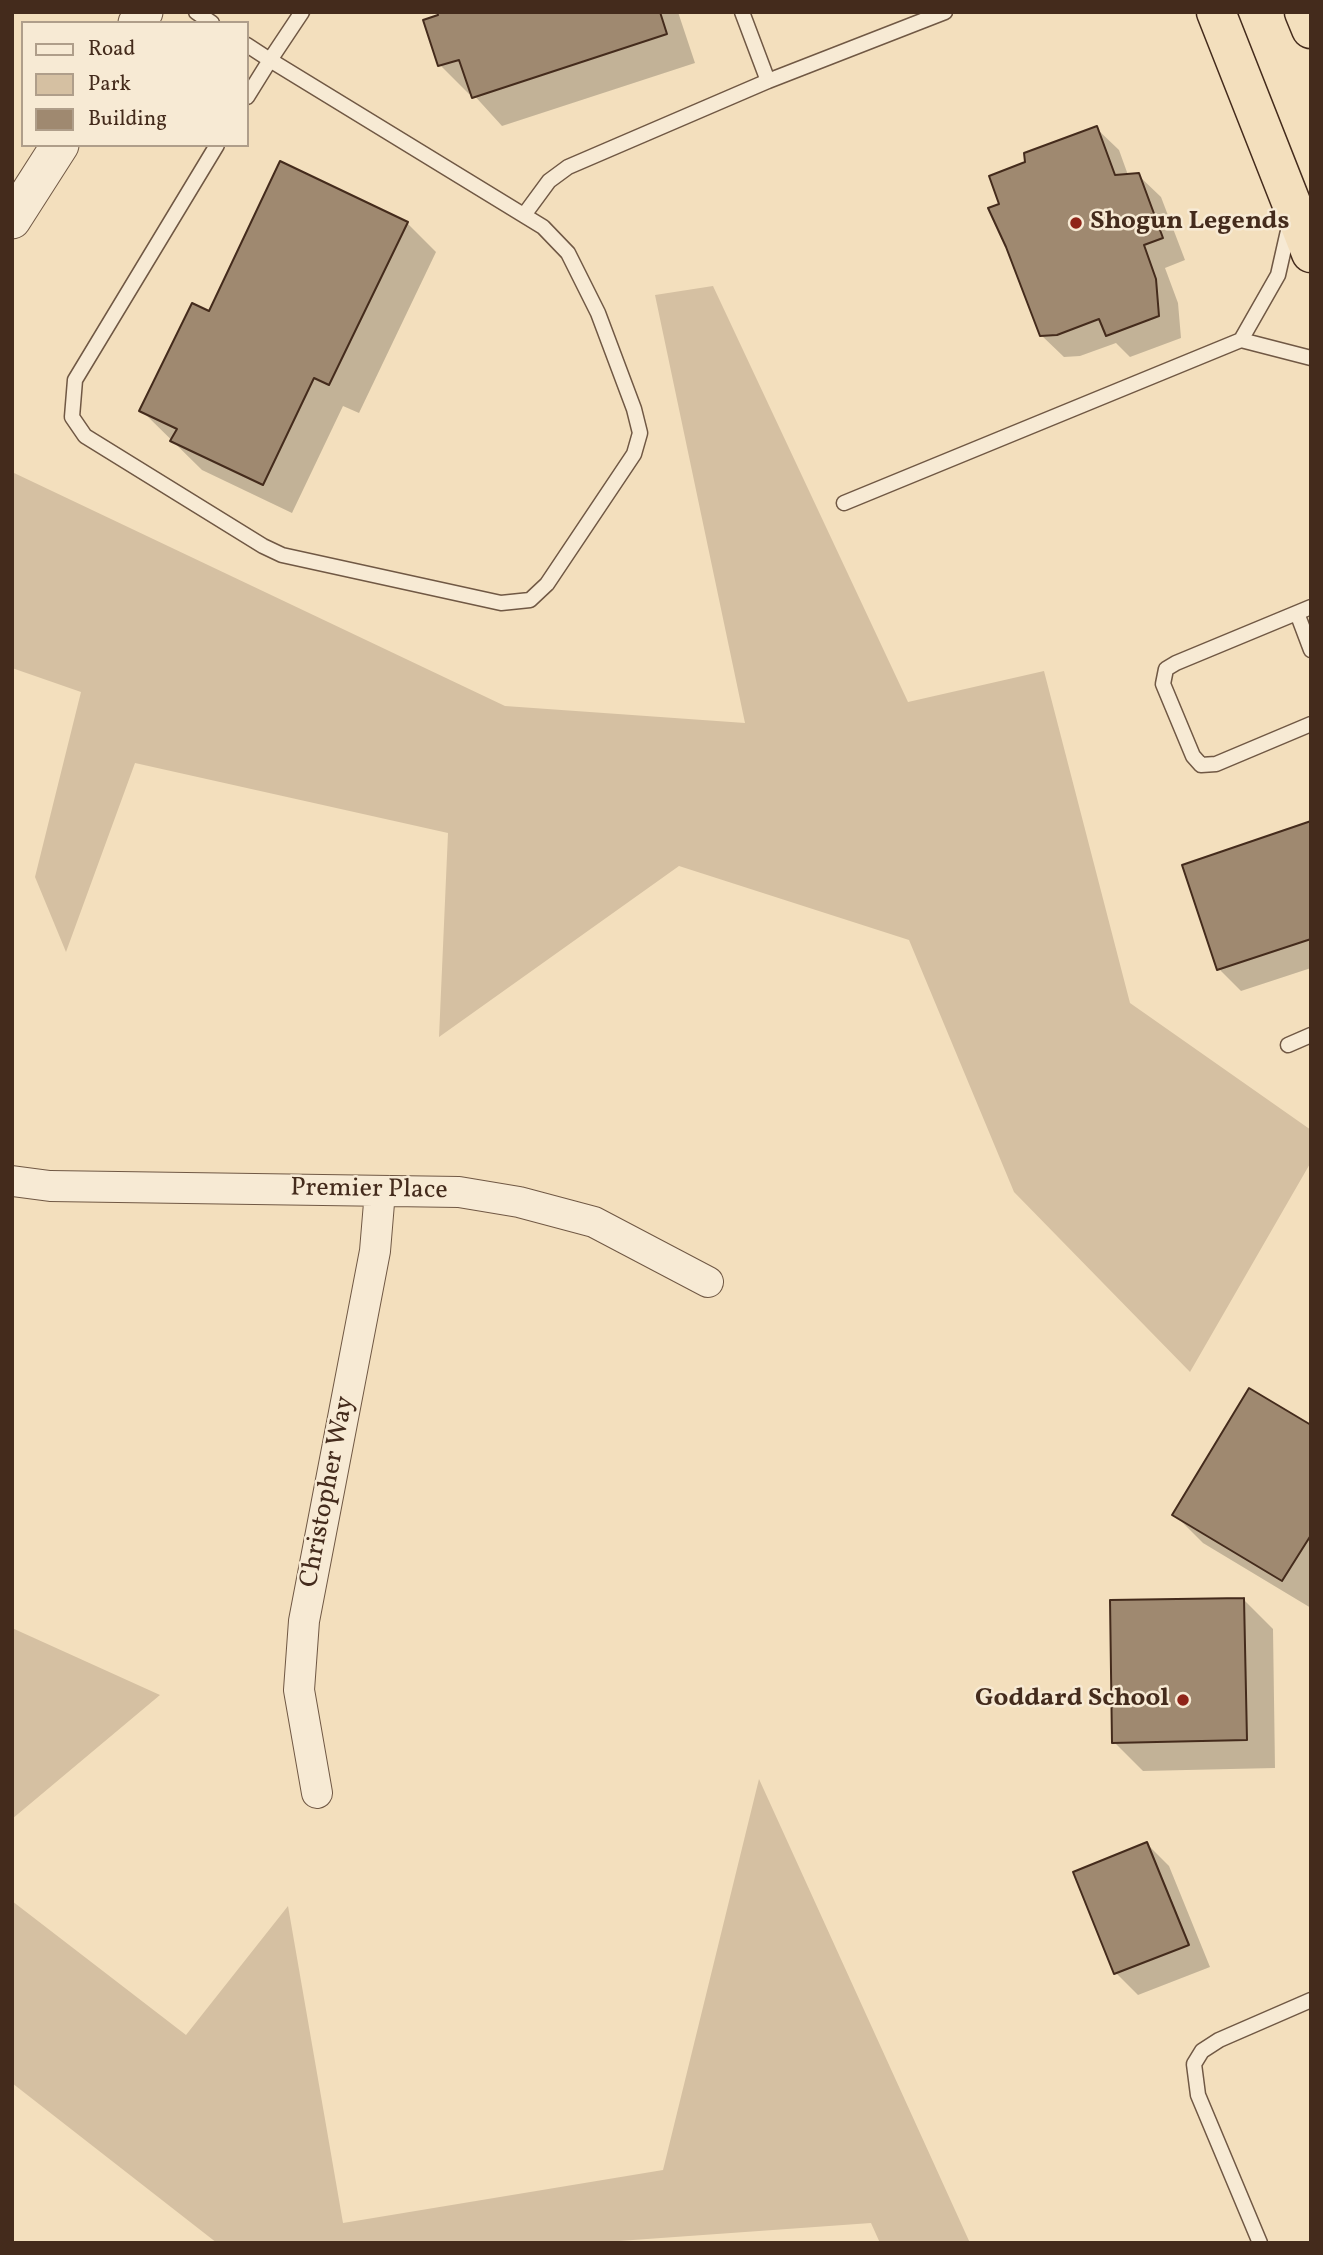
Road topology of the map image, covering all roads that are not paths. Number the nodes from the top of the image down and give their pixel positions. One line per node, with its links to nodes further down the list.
1 (302, 12): 8 (lane)
2 (742, 12): 9 (lane)
3 (945, 12): 9 (lane)
4 (1216, 12): 13 (highway)
5 (1304, 12): 6 (highway)
6 (1311, 29)
7 (248, 46): 8 (lane)
8 (270, 60): 10 (lane); 14 (lane)
9 (768, 81): 14 (lane)
10 (248, 95)
11 (59, 147): 15 (street)
12 (217, 147): 14 (lane)
13 (1294, 209): 16 (highway); 17 (lane)
14 (524, 215)
15 (12, 220)
16 (1311, 253)
17 (1241, 340): 18 (lane); 19 (lane)
18 (1311, 358)
19 (844, 503)
20 (1304, 610): 21 (lane); 22 (lane)
21 (1311, 650)
22 (1311, 724)
23 (1311, 1035): 24 (lane)
24 (1289, 1045)
25 (12, 1181): 26 (street, Premier Place)
26 (380, 1191): 27 (street, Premier Place); 28 (street, Christopher Way)
27 (708, 1282)
28 (317, 1793)
29 (1311, 2000): 30 (lane)
30 (1260, 2243)

